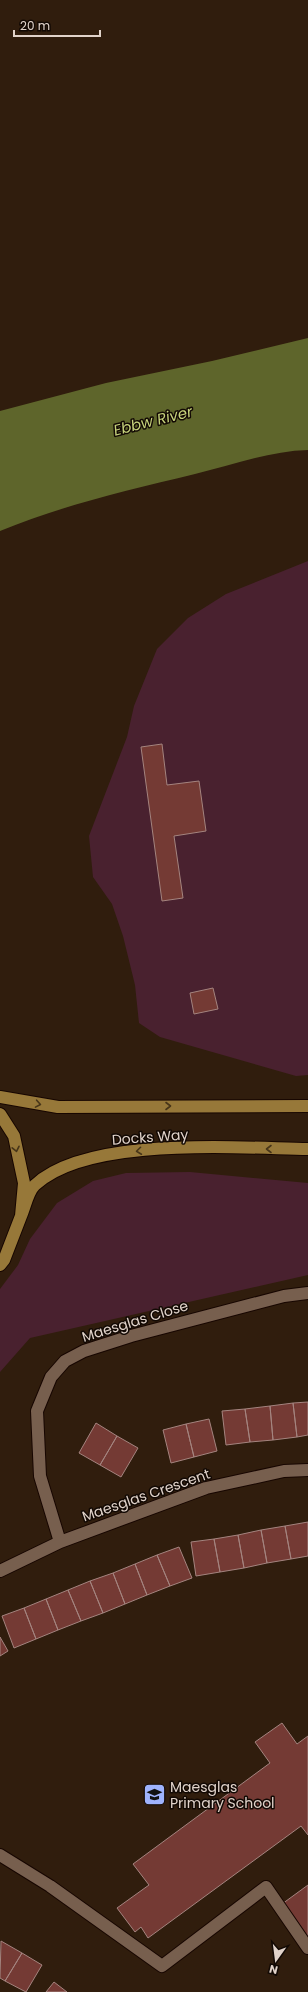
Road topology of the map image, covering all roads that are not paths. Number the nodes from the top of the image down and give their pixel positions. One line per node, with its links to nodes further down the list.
1 (0, 1097): 2 (main road, Docks Way, one-way to 2)
2 (308, 1106)
3 (0, 1114): 5 (main road, one-way to 5)
4 (308, 1149): 5 (main road, Docks Way, one-way to 5)
5 (21, 1216): 6 (main road)
6 (0, 1264)
7 (308, 1293): 9 (street, Maesglas Close)
8 (308, 1470): 9 (street, Maesglas Crescent)
9 (60, 1542): 10 (street, Maesglas Crescent)
10 (0, 1571)
11 (0, 1855): 12 (street)
12 (308, 1948)

